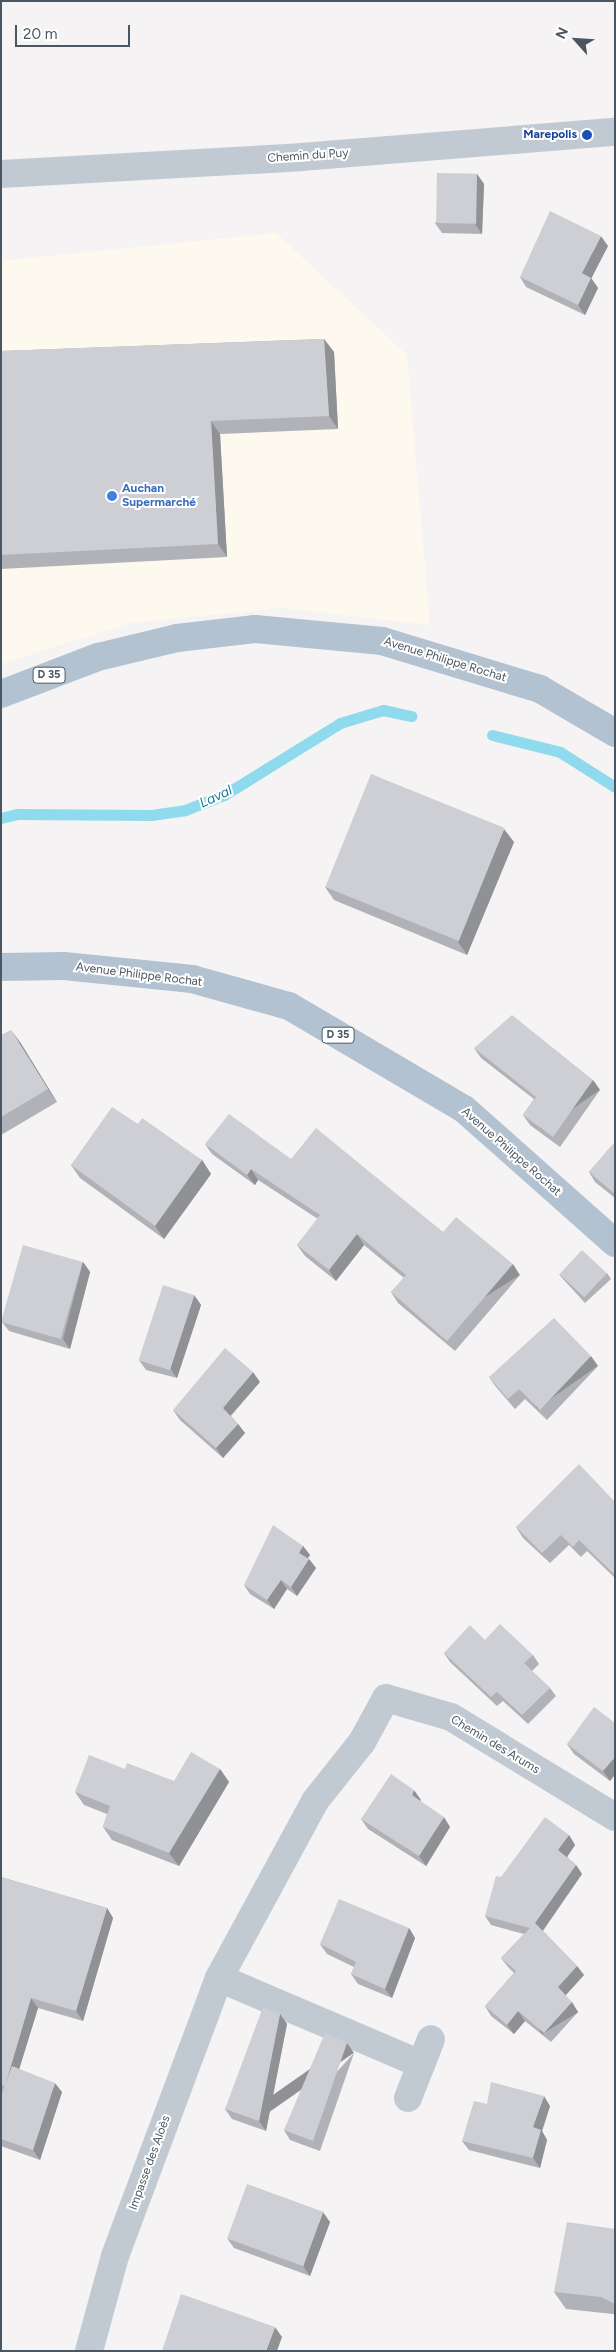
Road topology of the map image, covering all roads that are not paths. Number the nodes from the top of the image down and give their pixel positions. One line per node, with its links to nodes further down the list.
1 (615, 132): 2 (street, Chemin du Puy)
2 (1, 174)
3 (1, 694): 4 (main road, Avenue Philippe Rochat / D 35)
4 (615, 734)
5 (1, 968): 6 (main road, Avenue Philippe Rochat / D 35)
6 (615, 1243)
7 (362, 1742): 8 (street, Chemin des Arums); 9 (street, Impasse des Aloès)
8 (615, 1817)
9 (219, 1978): 11 (street); 13 (street, Impasse des Aloès)
10 (431, 2039): 11 (street)
11 (421, 2064): 12 (street)
12 (408, 2098)
13 (89, 2351)

